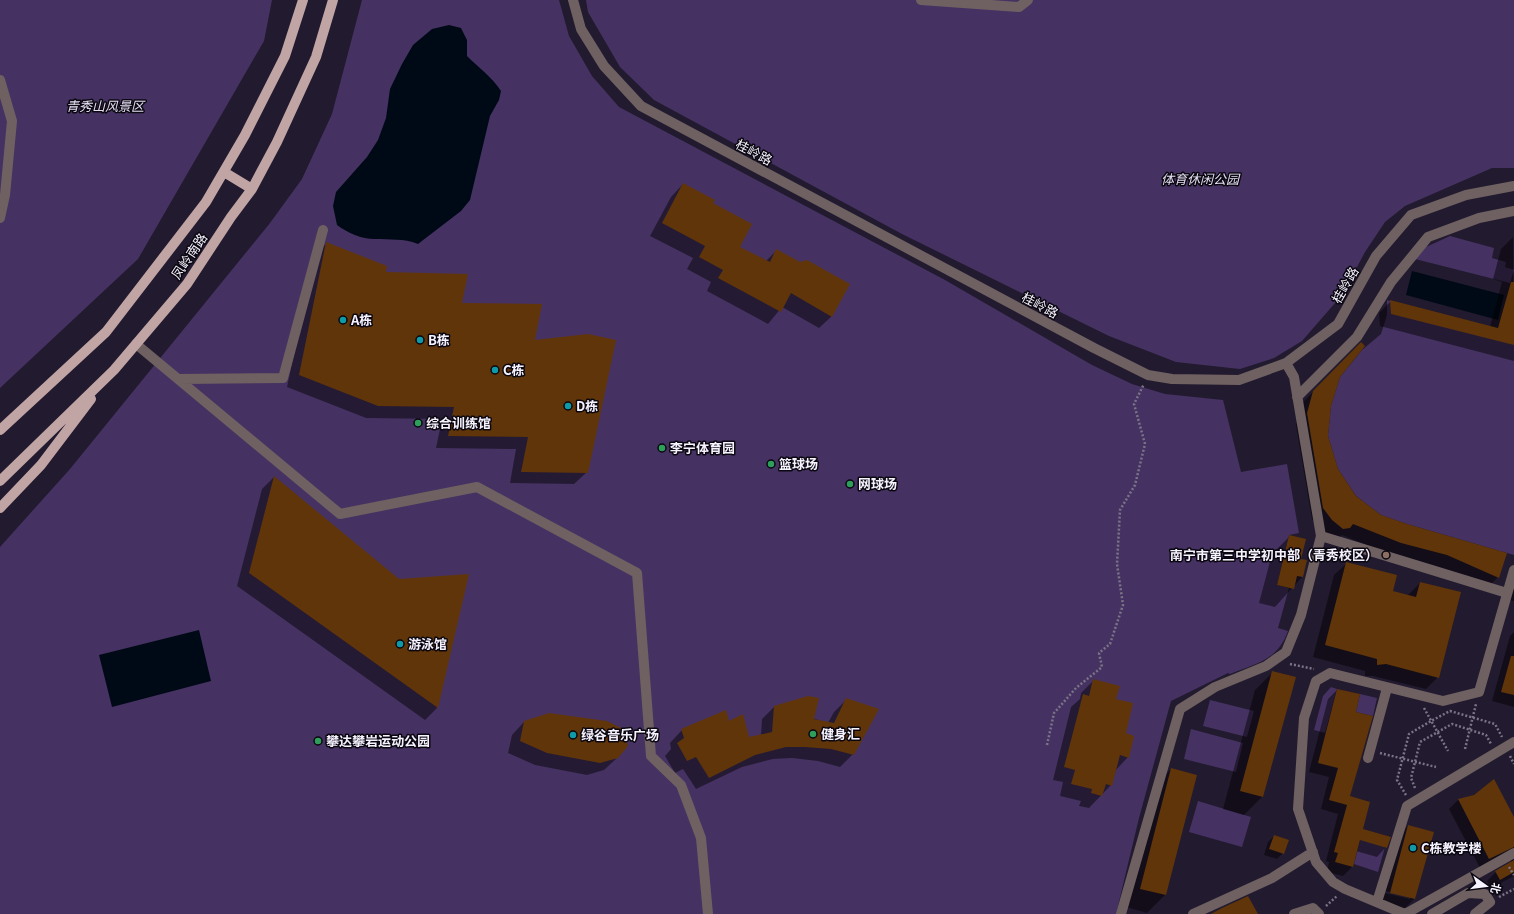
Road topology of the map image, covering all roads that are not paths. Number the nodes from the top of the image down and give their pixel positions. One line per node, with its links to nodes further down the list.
1 (303, 0): 7 (main road, 凤岭南路)
2 (333, 0): 9 (main road, 凤岭南路)
3 (573, 0): 14 (street, 桂岭路)
4 (920, 0): 5 (street)
5 (1028, 0)
6 (0, 80): 11 (street)
7 (224, 172): 9 (main road); 18 (main road, 凤岭南路)
8 (1514, 186): 14 (street, 桂岭路)
9 (252, 189): 13 (main road, 凤岭南路)
10 (1514, 211): 17 (street)
11 (0, 218)
12 (322, 230): 16 (street)
13 (136, 344): 15 (main road, 凤岭南路); 16 (street)
14 (1286, 363): 17 (street)
15 (114, 370): 19 (main road, 凤岭南路); 20 (main road)
16 (178, 380): 30 (street)
17 (1297, 397): 21 (street)
18 (0, 430)
19 (0, 481)
20 (0, 508)
21 (1321, 536): 23 (street); 31 (street)
22 (1514, 570): 23 (street)
23 (1507, 593): 24 (street)
24 (1387, 688): 26 (street); 27 (street)
25 (1509, 741): 29 (street)
26 (1369, 754)
27 (1312, 852): 29 (street); 32 (street)
28 (1514, 853): 29 (street)
29 (1377, 902)
30 (708, 914)
31 (1121, 914)
32 (1193, 914)
33 (1294, 914): 34 (street)
34 (1319, 914)
35 (1432, 914): 36 (street)
36 (1475, 914)

